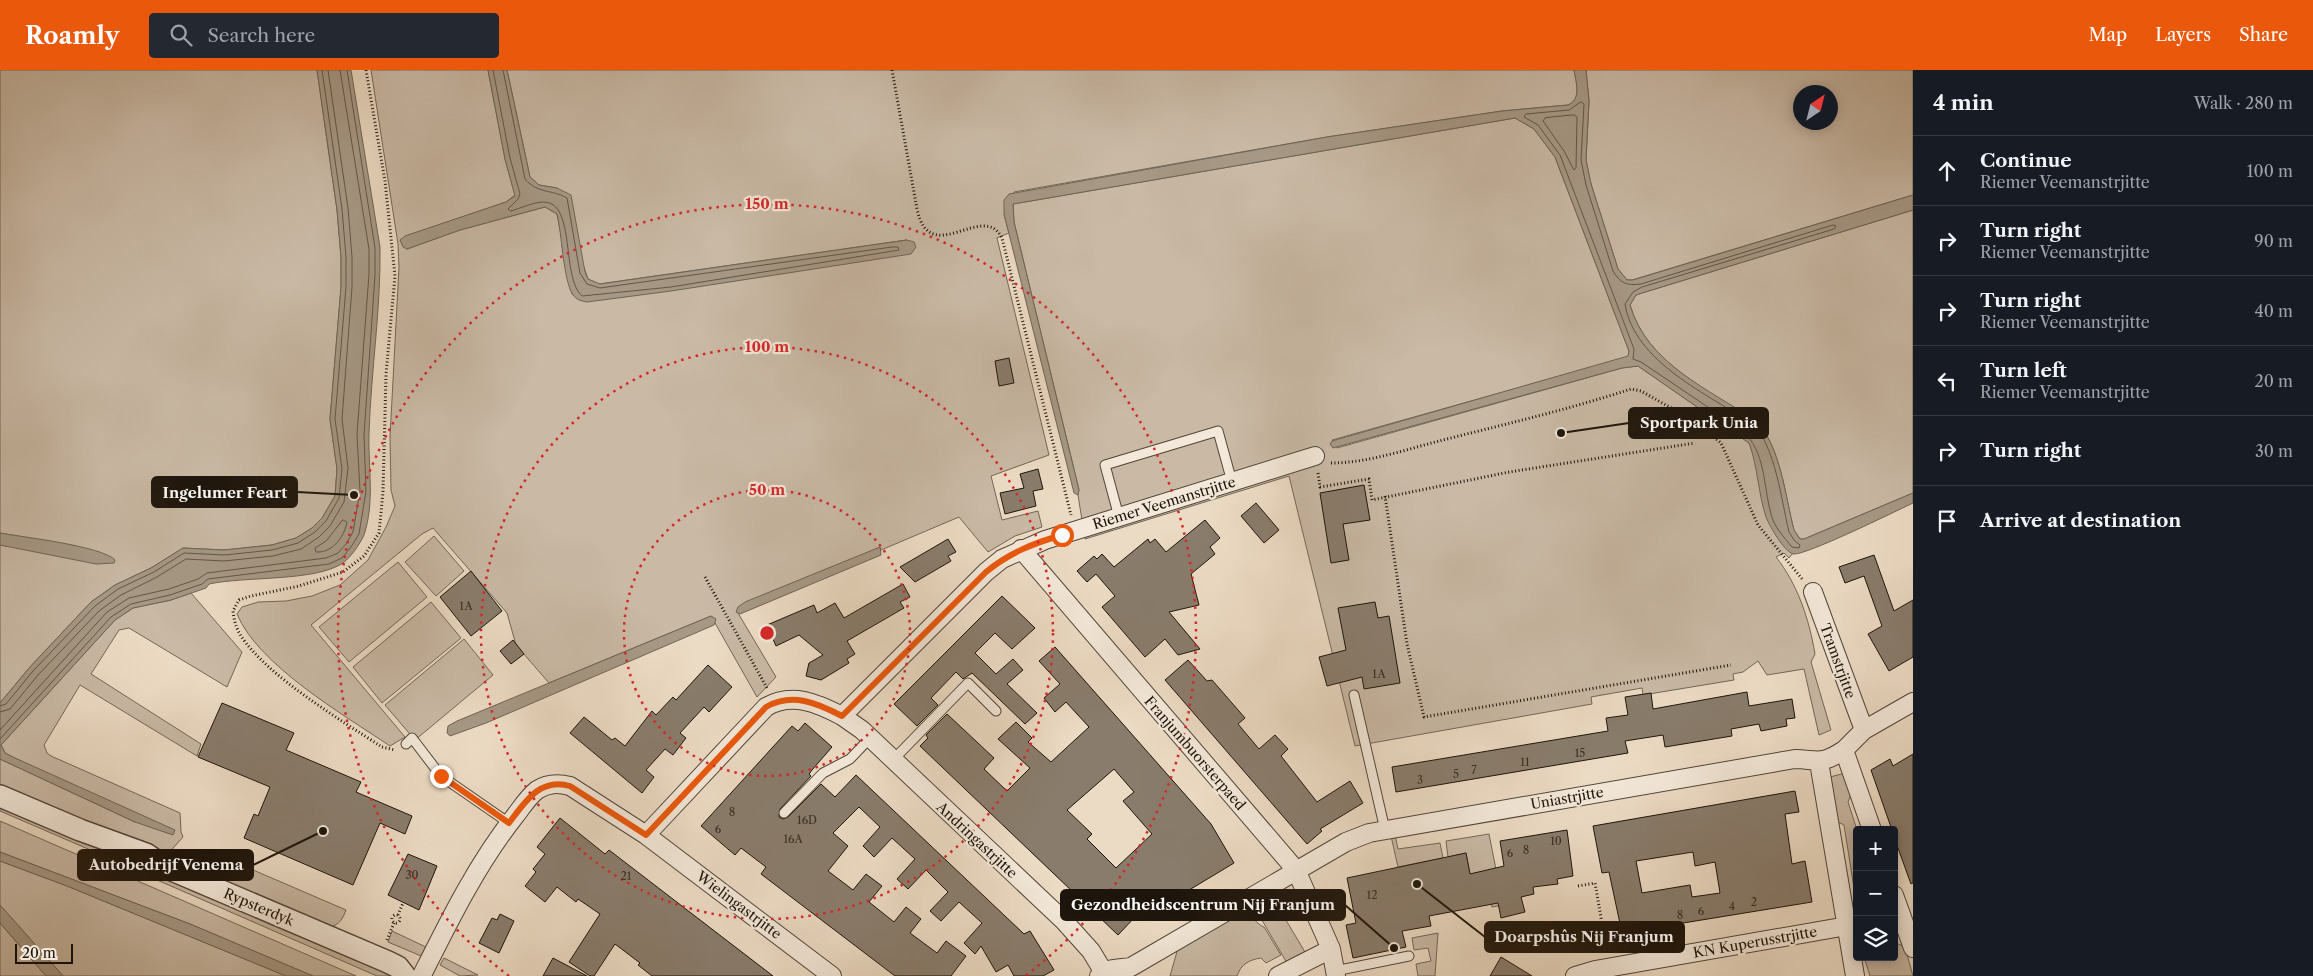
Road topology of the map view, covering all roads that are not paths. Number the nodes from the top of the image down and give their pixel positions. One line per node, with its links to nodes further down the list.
1 (1319, 460): 2 (street, Riemer Veemanstrjitte)
2 (1232, 482): 3 (street, Riemer Veemanstrjitte); 3 (lane)
3 (1119, 517): 4 (street, Riemer Veemanstrjitte)
4 (1021, 549): 9 (street, Riemer Veemanstrjitte); 22 (street, Franjumbuorsterpaed)
5 (1813, 592): 10 (street, Tramstrjitte)
6 (1354, 695): 20 (lane)
7 (1913, 702): 10 (street)
8 (996, 711): 14 (lane)
9 (842, 716): 11 (street, Andringastrjitte); 21 (street)
10 (1864, 730): 13 (street)
11 (870, 738): 14 (street, Andringastrjitte); 17 (lane)
12 (406, 744): 18 (lane)
13 (1844, 750): 15 (street); 19 (street)
14 (893, 760): 28 (street, Andringastrjitte)
15 (1819, 762): 20 (street, Uniastrjitte); 24 (street)
16 (0, 796): 30 (street, Rypsterdyk)
17 (784, 813)
18 (509, 823): 21 (street); 30 (street)
19 (1871, 826)
20 (1385, 830): 22 (street, Uniastrjitte)
21 (646, 835): 31 (street, Wielingastrjitte)
22 (1296, 870): 26 (street, Franjumbuorsterpaed); 28 (street, Uniastrjitte)
23 (1898, 905): 25 (street)
24 (1847, 926): 33 (street, KN Kuperusstrjitte); 34 (street)
25 (1913, 948)
26 (1331, 949): 29 (street, Franjumbuorsterpaed); 32 (street)
27 (1409, 956): 29 (lane)
28 (1101, 974)
29 (1336, 974)
30 (417, 976)
31 (832, 976)
32 (1278, 976)
33 (1575, 976)
34 (1856, 976)

